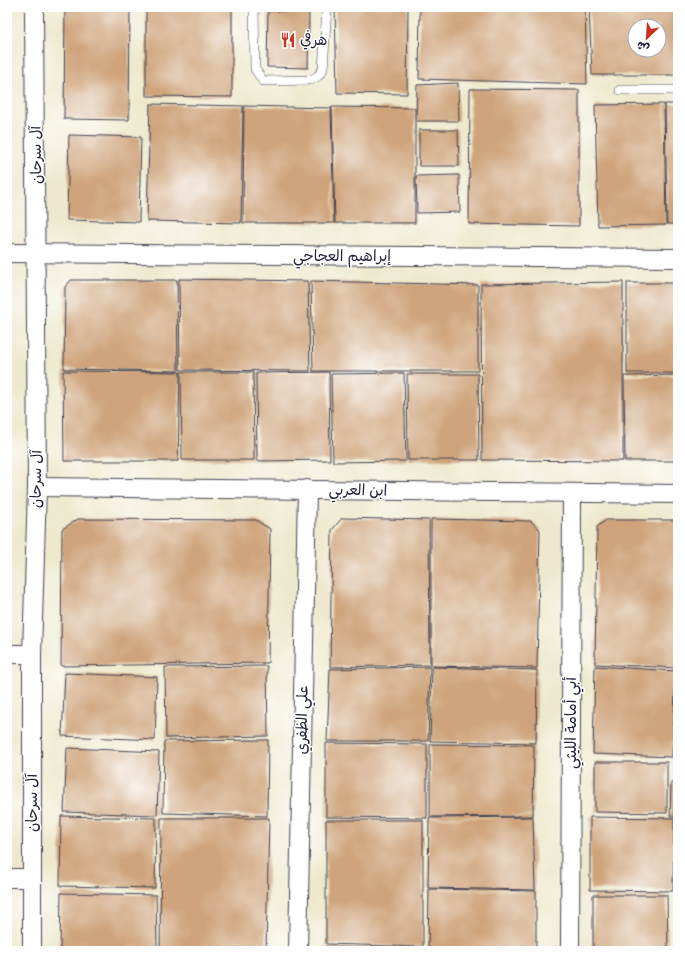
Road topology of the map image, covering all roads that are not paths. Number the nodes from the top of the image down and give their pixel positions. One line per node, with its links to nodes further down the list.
1 (34, 7): 7 (street, آل سرحان)
2 (254, 7): 3 (lane)
3 (327, 7)
4 (620, 90): 5 (lane)
5 (678, 90)
6 (7, 254): 7 (street, إبراهيم العجاجي)
7 (37, 254): 8 (street, إبراهيم العجاجي); 9 (street, آل سرحان)
8 (678, 258)
9 (37, 487): 10 (street, ابن العربي); 14 (street, آل سرحان)
10 (307, 489): 11 (street, ابن العربي); 18 (street, علي الظفري)
11 (572, 494): 12 (street, ابن العربي); 19 (street, أبي أمامة الليثي)
12 (678, 494)
13 (7, 654): 14 (street)
14 (32, 654): 16 (street, آل سرحان)
15 (7, 878): 16 (street)
16 (32, 878): 17 (street, آل سرحان)
17 (32, 951)
18 (298, 951)
19 (570, 951)

